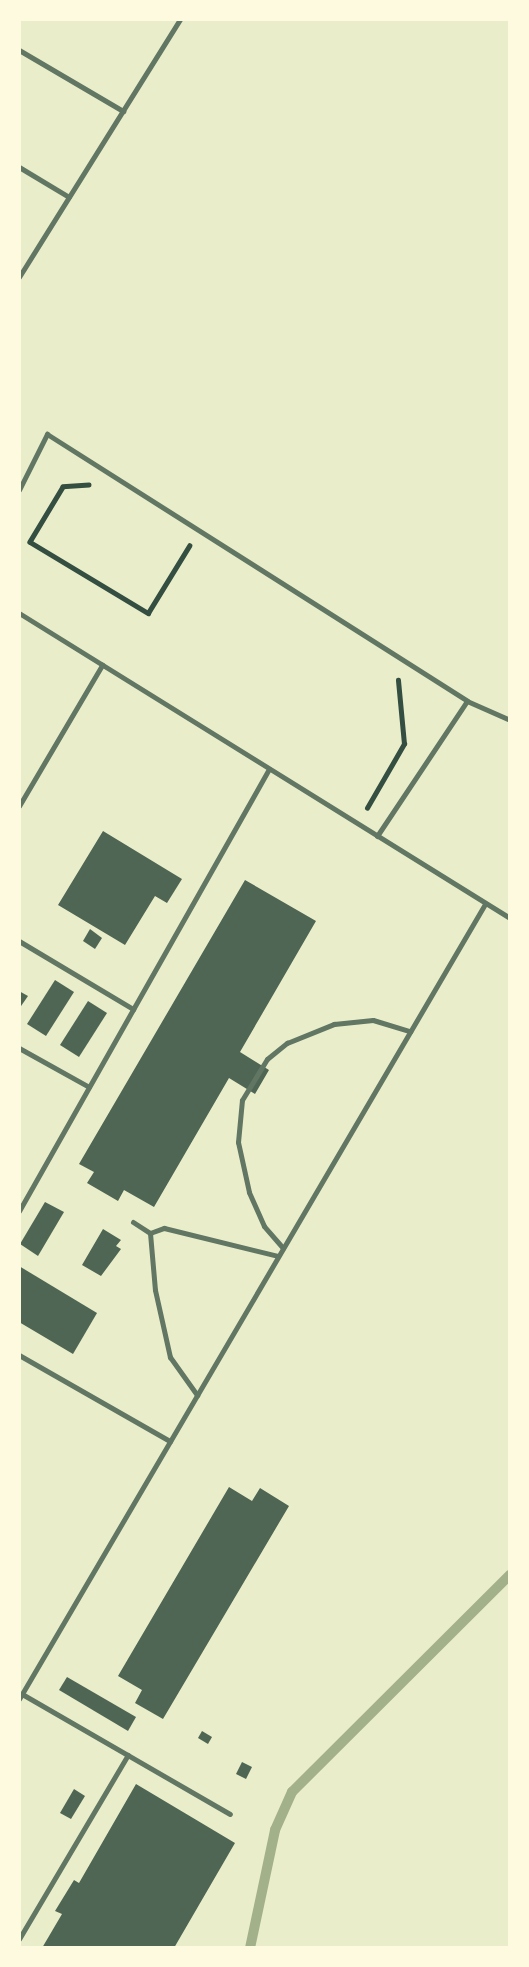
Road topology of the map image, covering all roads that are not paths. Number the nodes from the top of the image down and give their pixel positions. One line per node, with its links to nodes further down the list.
1 (180, 19): 3 (lane)
2 (19, 50): 3 (lane)
3 (123, 111): 5 (lane)
4 (19, 167): 5 (lane)
5 (69, 198): 6 (lane)
6 (19, 276)
7 (19, 490): 10 (lane)
8 (19, 614): 9 (lane)
9 (102, 665): 12 (lane); 13 (lane)
10 (467, 701): 11 (lane); 14 (lane)
11 (510, 720)
12 (269, 769): 14 (lane); 18 (lane)
13 (19, 806)
14 (377, 836): 15 (lane)
15 (485, 904): 16 (lane); 19 (lane)
16 (510, 918)
17 (19, 942): 18 (lane)
18 (133, 1009): 21 (lane)
19 (410, 1031): 25 (lane); 25 (lane)
20 (19, 1048): 21 (lane)
21 (89, 1087): 22 (lane)
22 (19, 1211)
23 (133, 1222): 24 (lane)
24 (150, 1233): 26 (lane); 28 (lane)
25 (283, 1248): 26 (lane)
26 (278, 1256): 28 (lane)
27 (19, 1354): 29 (lane)
28 (197, 1395): 29 (lane)
29 (170, 1441): 30 (lane)
30 (21, 1697): 31 (lane)
31 (128, 1755): 32 (lane); 33 (lane)
32 (230, 1814)
33 (19, 1939)

